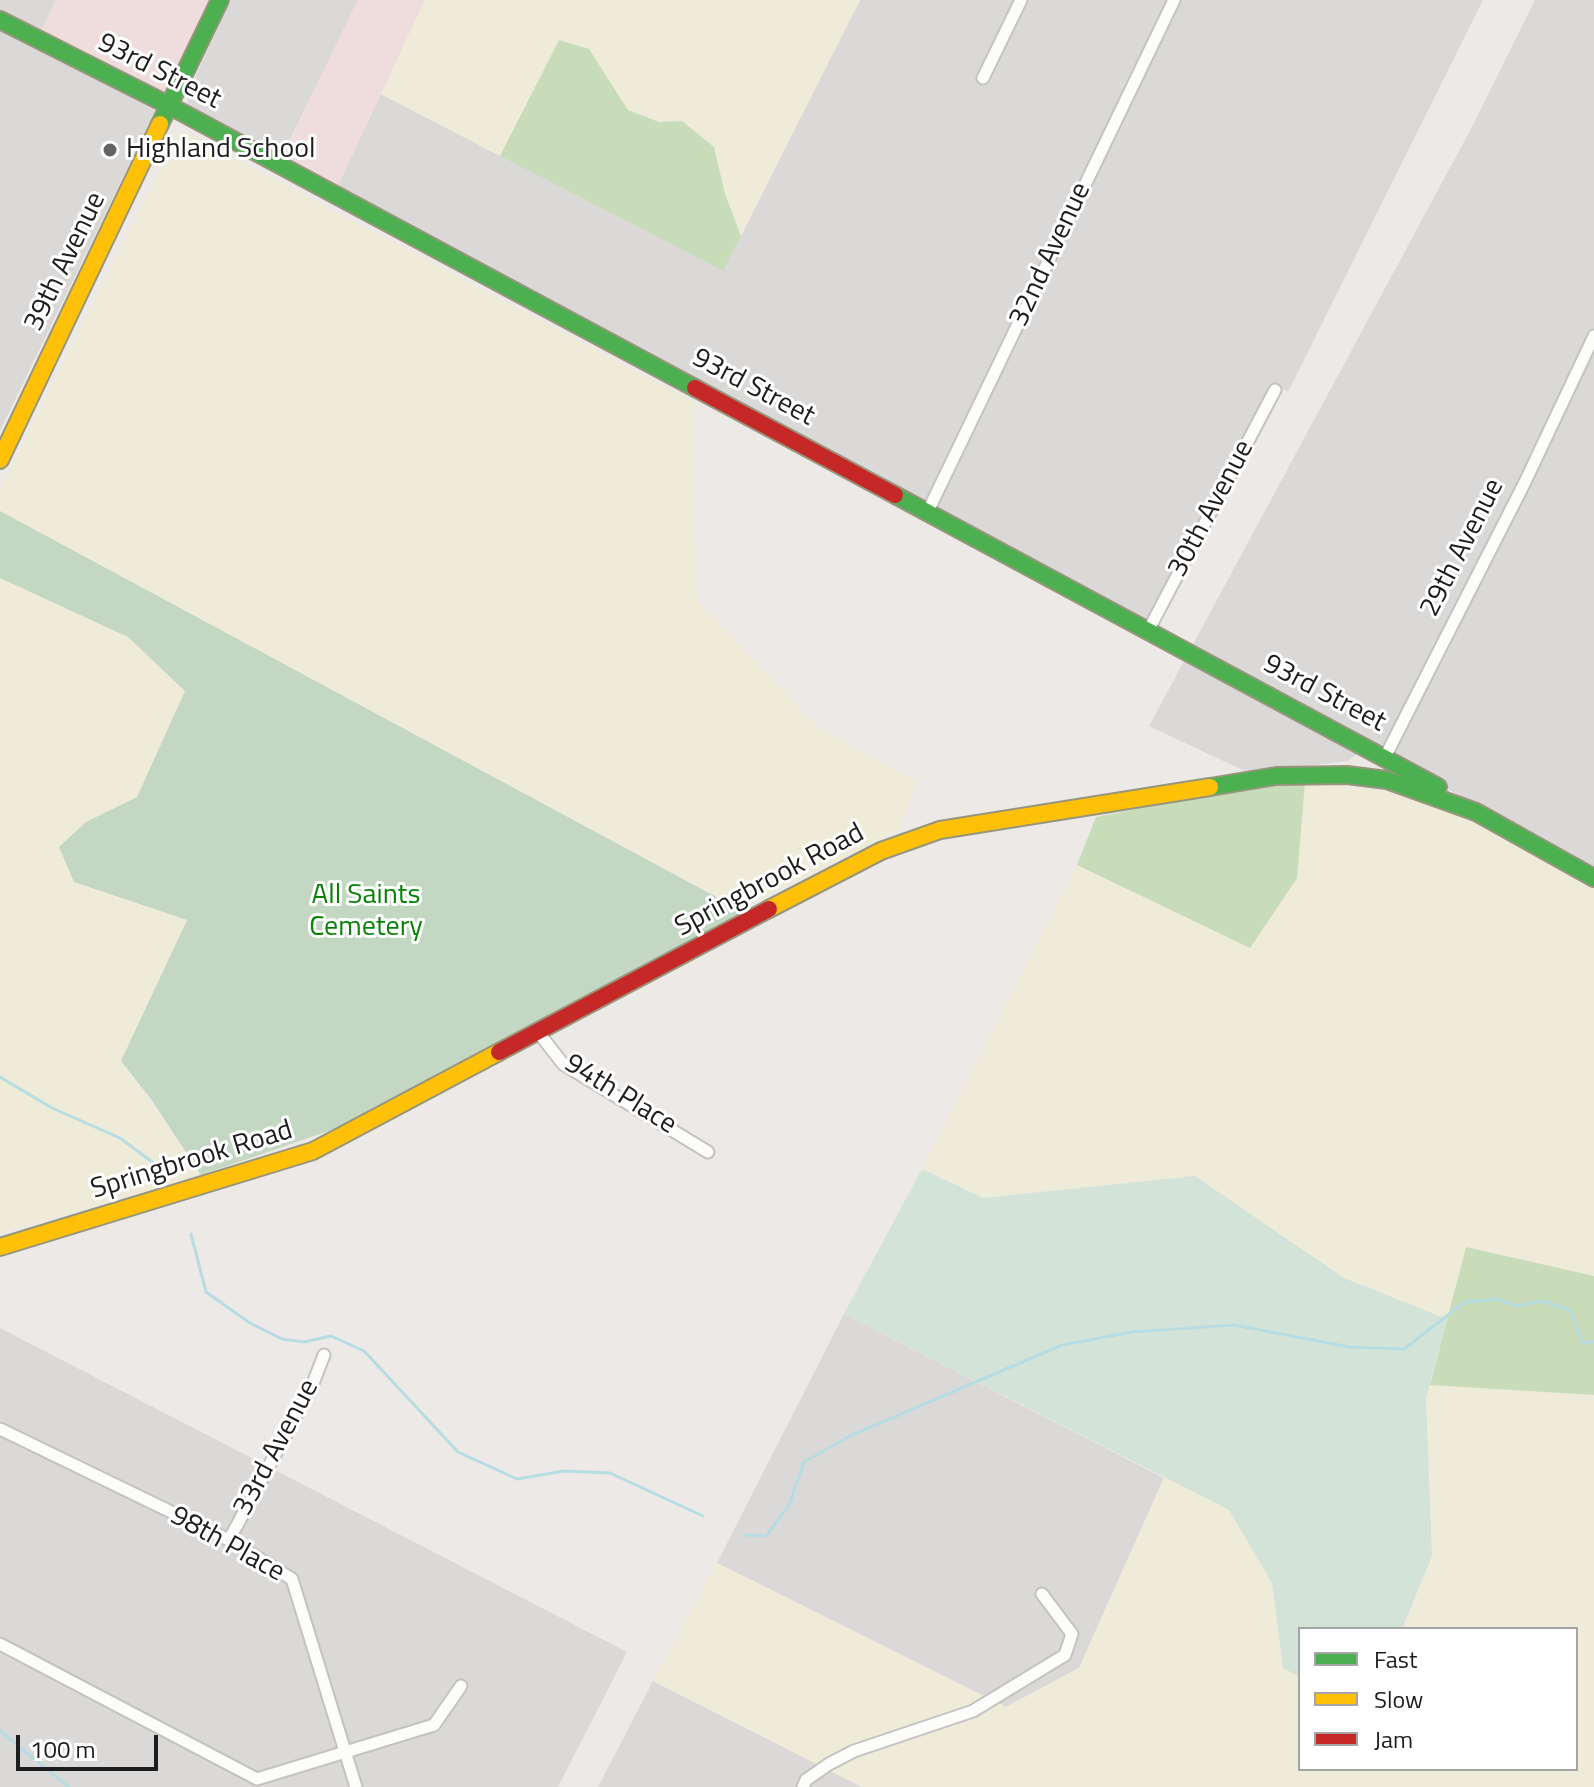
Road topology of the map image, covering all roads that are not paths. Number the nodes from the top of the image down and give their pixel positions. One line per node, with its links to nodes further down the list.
1 (220, 0): 6 (street, 39th Avenue)
2 (1021, 0): 5 (street)
3 (1174, 0): 10 (street, 32nd Avenue)
4 (0, 20): 6 (street, 93rd Street)
5 (983, 78)
6 (170, 106): 9 (street, 39th Avenue); 10 (street, 93rd Street)
7 (1594, 336): 12 (street, 29th Avenue)
8 (1275, 390): 11 (street, 30th Avenue)
9 (0, 460)
10 (928, 511): 11 (street, 93rd Street)
11 (1149, 629): 12 (street, 93rd Street)
12 (1385, 757): 13 (street, 29th Avenue); 14 (street, 93rd Street)
13 (1371, 777): 14 (street, Springbrook Road); 16 (street, Springbrook Road)
14 (1476, 812): 15 (street, Springbrook Road)
15 (1594, 878)
16 (538, 1032): 17 (street, 94th Place); 18 (street, Springbrook Road)
17 (708, 1152)
18 (0, 1247)
19 (324, 1355): 21 (street, 33rd Avenue)
20 (0, 1429): 21 (street, 98th Place)
21 (229, 1540): 25 (street, 98th Place)
22 (1042, 1594): 27 (street)
23 (0, 1644): 25 (street)
24 (461, 1686): 25 (street)
25 (346, 1752): 26 (street)
26 (356, 1787)
27 (803, 1787)

